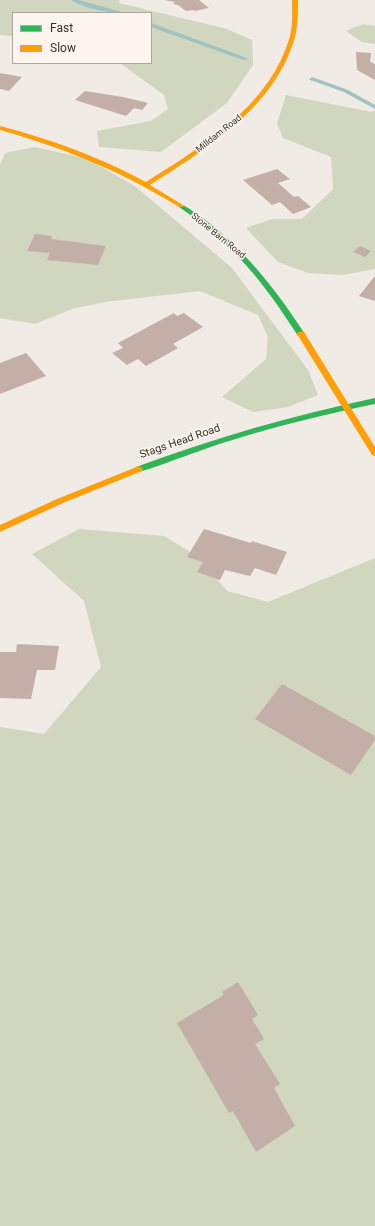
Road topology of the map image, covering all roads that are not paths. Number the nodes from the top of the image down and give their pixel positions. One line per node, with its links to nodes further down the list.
1 (295, 0): 3 (street, Milldam Road)
2 (0, 128): 3 (street, Stone Barn Road)
3 (147, 184): 5 (street, Stone Barn Road)
4 (375, 401): 5 (street, Stags Head Road)
5 (346, 406): 6 (street, Stone Barn Road); 7 (street, Stags Head Road)
6 (375, 453)
7 (0, 528)

